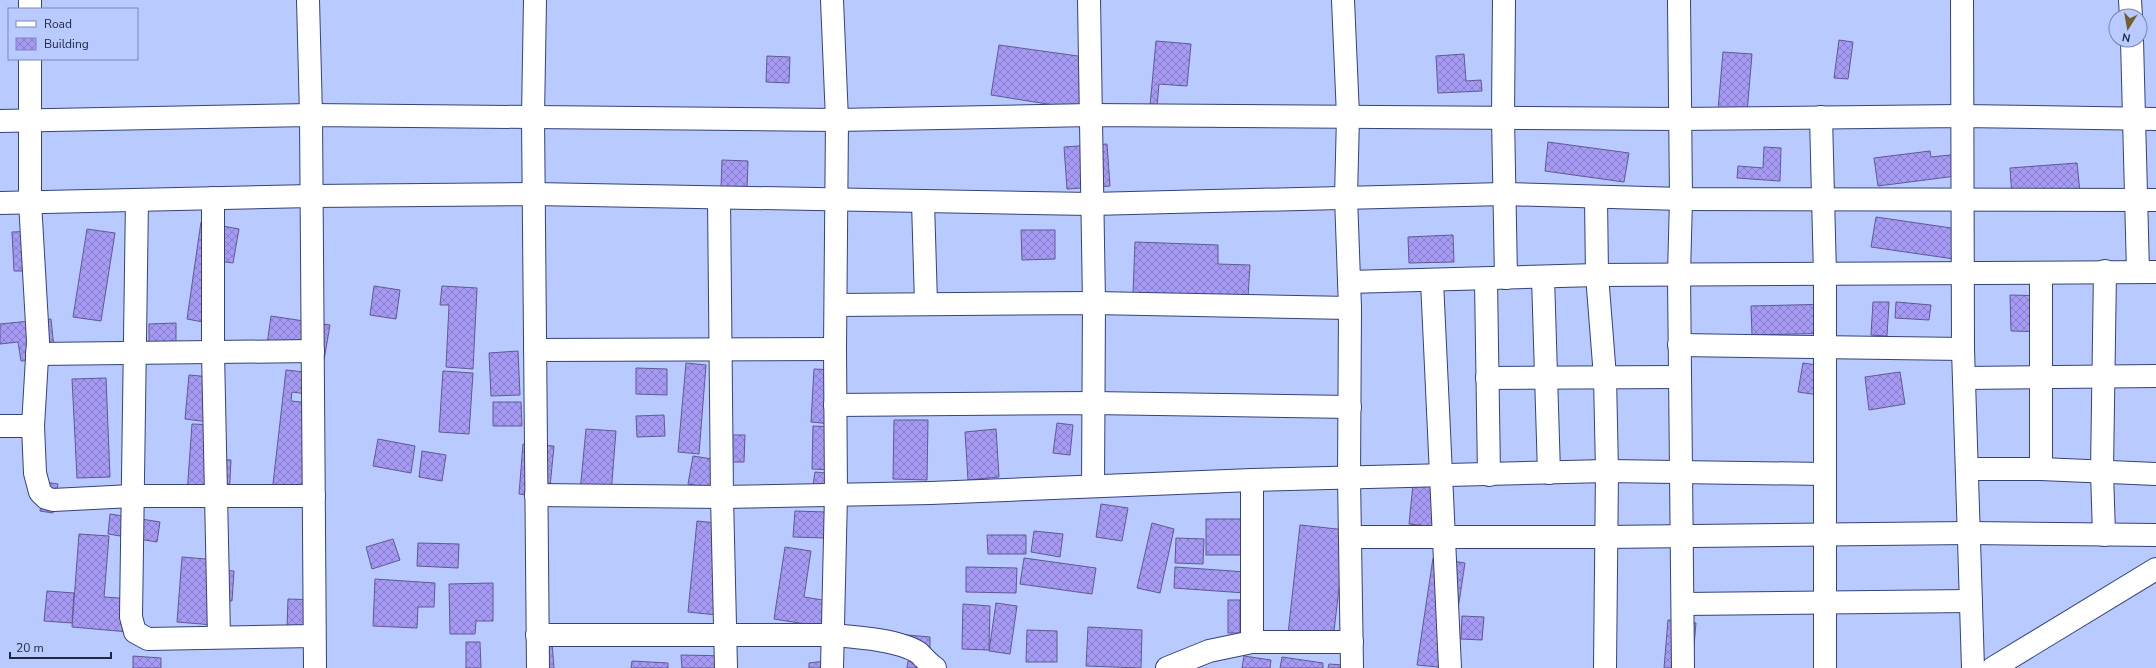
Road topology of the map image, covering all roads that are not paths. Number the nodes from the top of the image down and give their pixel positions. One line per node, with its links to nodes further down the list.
1 (308, 0): 11 (street)
2 (535, 0): 15 (street)
3 (832, 0): 21 (street)
4 (1089, 0): 12 (street)
5 (1343, 0): 13 (street)
6 (1504, 0): 16 (street)
7 (1679, 0): 18 (street)
8 (1962, 0): 14 (street)
9 (2132, 48): 22 (street)
10 (30, 60): 20 (street)
11 (311, 115): 15 (street); 20 (street); 26 (street)
12 (1091, 115): 13 (street); 21 (street); 40 (street)
13 (1348, 116): 16 (street); 27 (street)
14 (1961, 116): 17 (street); 22 (street); 34 (street)
15 (533, 117): 21 (street); 24 (street)
16 (1503, 117): 18 (street); 25 (street)
17 (1821, 117): 18 (street); 33 (street)
18 (1680, 119): 31 (street)
19 (2156, 119): 22 (street)
20 (30, 120): 23 (street); 37 (street)
21 (837, 120): 36 (street)
22 (2134, 120): 35 (street)
23 (0, 121)
24 (534, 194): 26 (street); 29 (street); 60 (street)
25 (1504, 194): 27 (street); 30 (street); 49 (street)
26 (312, 196): 28 (street); 62 (street)
27 (1346, 197): 40 (street); 51 (street)
28 (213, 198): 32 (street); 63 (street)
29 (719, 198): 36 (street); 61 (street)
30 (1596, 198): 31 (street); 45 (street)
31 (1681, 199): 33 (street); 46 (street)
32 (137, 200): 37 (street); 64 (street)
33 (1824, 200): 34 (street); 47 (street)
34 (1963, 200): 35 (street); 44 (street)
35 (2146, 200): 42 (street)
36 (837, 201): 38 (street); 54 (street)
37 (30, 202): 39 (street); 65 (street)
38 (923, 202): 40 (street); 52 (street)
39 (0, 203)
40 (1091, 204): 53 (street)
41 (2105, 272): 42 (street); 43 (street); 66 (street)
42 (2147, 272)
43 (2041, 273): 44 (street); 71 (street)
44 (1963, 274): 47 (street); 59 (street)
45 (1597, 275): 46 (street); 48 (street); 69 (street)
46 (1679, 275): 47 (street); 56 (street)
47 (1825, 275): 57 (street)
48 (1543, 277): 49 (street); 68 (street)
49 (1496, 279): 50 (street); 72 (street)
50 (1432, 281): 51 (street); 88 (street)
51 (1349, 282): 55 (street)
52 (926, 303): 53 (street); 54 (street)
53 (1094, 303): 55 (street); 74 (street)
54 (836, 305): 58 (street)
55 (1350, 308): 76 (street)
56 (1679, 345): 57 (street); 70 (street)
57 (1825, 348): 59 (street); 85 (street)
58 (834, 349): 61 (street); 75 (street)
59 (1963, 349): 73 (street)
60 (535, 350): 61 (street); 92 (street)
61 (720, 350): 96 (street)
62 (313, 351): 63 (street); 95 (street)
63 (213, 352): 64 (street); 94 (street)
64 (133, 353): 65 (street); 93 (street)
65 (37, 354): 78 (street)
66 (2105, 376): 67 (street); 71 (street); 82 (street)
67 (2156, 376)
68 (1547, 377): 69 (street); 72 (street); 83 (street)
69 (1605, 377): 70 (street); 81 (street)
70 (1680, 377): 84 (street)
71 (2042, 377): 73 (street); 79 (street)
72 (1487, 378): 87 (street)
73 (1964, 378): 80 (street)
74 (1093, 403): 75 (street); 76 (street); 91 (street)
75 (835, 405): 97 (street)
76 (1350, 408): 89 (street)
77 (0, 426): 78 (street)
78 (33, 426): 93 (street)
79 (2041, 469): 80 (street); 82 (street)
80 (1967, 470): 98 (street)
81 (1607, 471): 83 (street); 84 (street); 104 (street)
82 (2102, 471): 86 (street); 101 (street)
83 (1549, 473): 87 (street)
84 (1682, 473): 85 (street); 99 (street)
85 (1825, 474): 100 (street)
86 (2156, 474)
87 (1489, 475): 88 (street)
88 (1440, 476): 89 (street); 105 (street)
89 (1349, 477): 90 (street); 103 (street)
90 (1252, 480): 91 (street); 115 (street)
91 (1094, 486): 97 (street)
92 (536, 495): 96 (street); 111 (street)
93 (132, 496): 94 (street); 114 (street)
94 (216, 496): 95 (street); 114 (street)
95 (314, 496): 113 (street)
96 (722, 496): 97 (street); 110 (street)
97 (836, 496): 112 (street)
98 (1969, 532): 100 (street); 101 (street); 107 (street)
99 (1682, 535): 100 (street); 104 (street); 109 (street)
100 (1825, 535): 108 (street)
101 (2104, 535): 102 (street)
102 (2156, 535)
103 (1350, 537): 105 (street); 116 (street)
104 (1606, 537): 105 (street); 125 (street)
105 (1445, 538): 124 (street)
106 (2156, 569): 129 (street)
107 (1971, 601): 108 (street); 128 (street)
108 (1824, 602): 109 (street); 127 (street)
109 (1683, 604): 126 (street)
110 (726, 634): 111 (street); 112 (street); 119 (street)
111 (537, 635): 118 (street)
112 (833, 635): 120 (street); 121 (street)
113 (314, 636): 114 (street); 117 (street)
114 (219, 637)
115 (1252, 642): 116 (street); 122 (street)
116 (1352, 642): 123 (street)
117 (315, 668)
118 (538, 668)
119 (726, 668)
120 (832, 668)
121 (935, 668)
122 (1167, 668)
123 (1352, 668)
124 (1450, 668)
125 (1605, 668)
126 (1683, 668)
127 (1825, 668)
128 (1973, 668)
129 (1993, 668)

